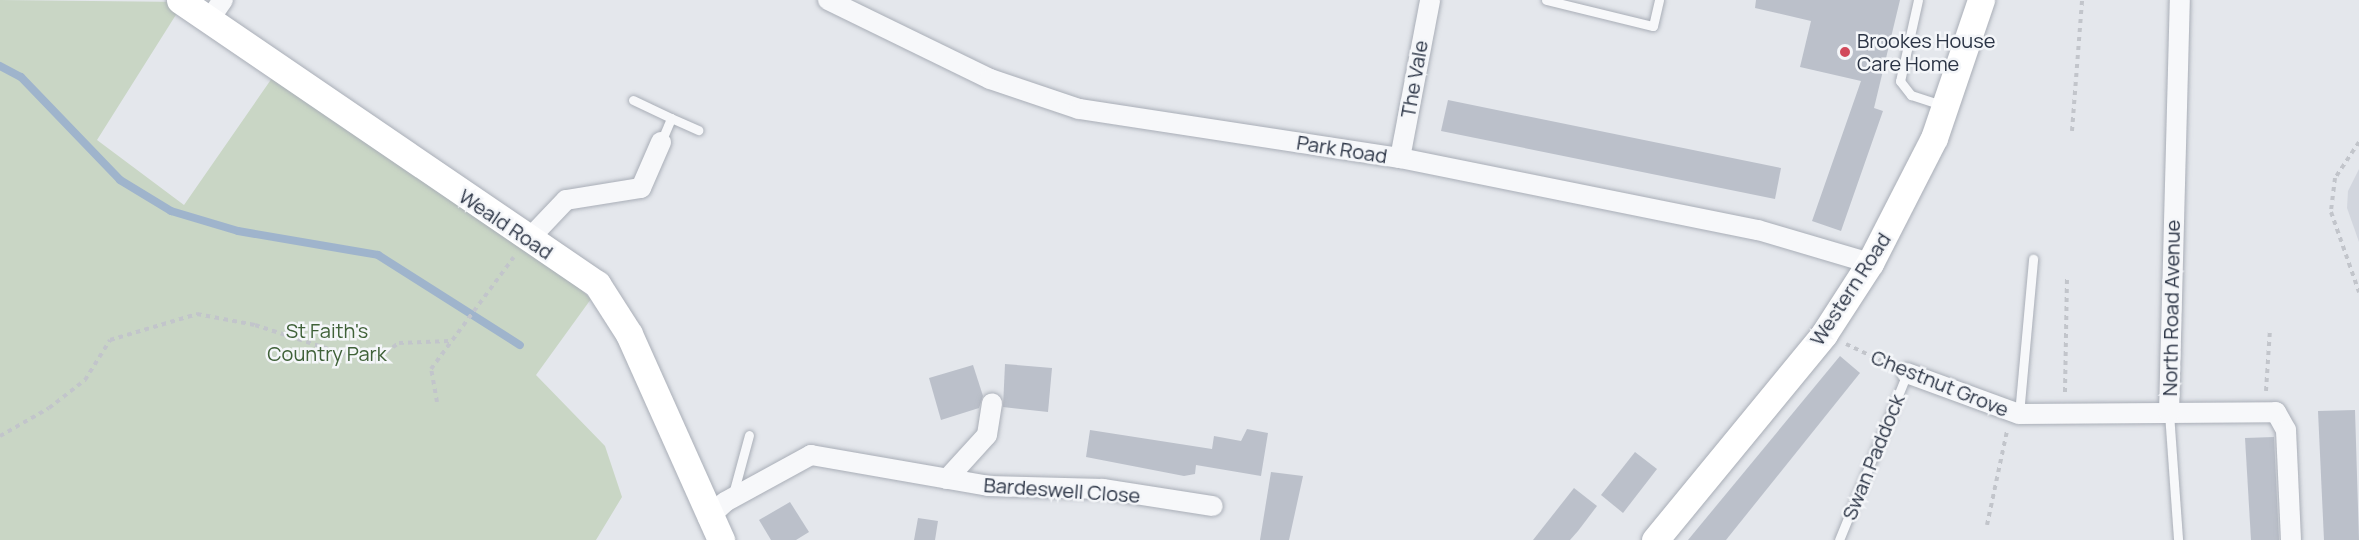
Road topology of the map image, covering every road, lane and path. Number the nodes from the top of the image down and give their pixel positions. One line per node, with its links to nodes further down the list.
1 (180, 0): 10 (street, Weald Road)
2 (828, 0): 18 (street, Park Road)
3 (1430, 0): 18 (street, The Vale)
4 (1546, 0): 5 (lane)
5 (1659, 0)
6 (1918, 0): 12 (lane)
7 (1981, 0): 12 (street, Western Road)
8 (2082, 0): 15 (path)
9 (2180, 0): 33 (street, North Road Avenue)
10 (217, 8): 19 (street, Weald Road)
11 (633, 100): 13 (lane)
12 (1947, 106): 21 (street, Western Road)
13 (671, 118): 14 (lane); 16 (lane)
14 (698, 130)
15 (2072, 131)
16 (661, 142): 19 (street)
17 (2359, 142): 24 (path)
18 (1400, 158): 21 (street, Park Road)
19 (528, 240): 39 (street, Weald Road)
20 (2033, 259): 32 (lane)
21 (1870, 263): 26 (street, Western Road)
22 (2067, 278): 34 (path)
23 (497, 279): 27 (path)
24 (2359, 292)
25 (2270, 329): 31 (path)
26 (1824, 334): 28 (path, Chestnut Grove); 41 (street, Western Road)
27 (449, 341): 29 (path); 36 (path)
28 (1907, 374): 32 (street, Chestnut Grove); 42 (lane, Swan Paddock)
29 (437, 402)
30 (992, 403): 37 (street, Bardeswell Close)
31 (2265, 412): 33 (street, North Road Avenue); 44 (street)
32 (2015, 413): 34 (street, Chestnut Grove); 40 (path)
33 (2169, 413): 34 (street, Chestnut Grove); 43 (lane)
34 (2065, 414)
35 (749, 435): 39 (lane)
36 (0, 436)
37 (947, 479): 38 (street, Bardeswell Close); 39 (street, Bardeswell Close)
38 (1213, 506)
39 (718, 520)
40 (1987, 525)
41 (1655, 540)
42 (1839, 540)
43 (2178, 540)
44 (2291, 540)

